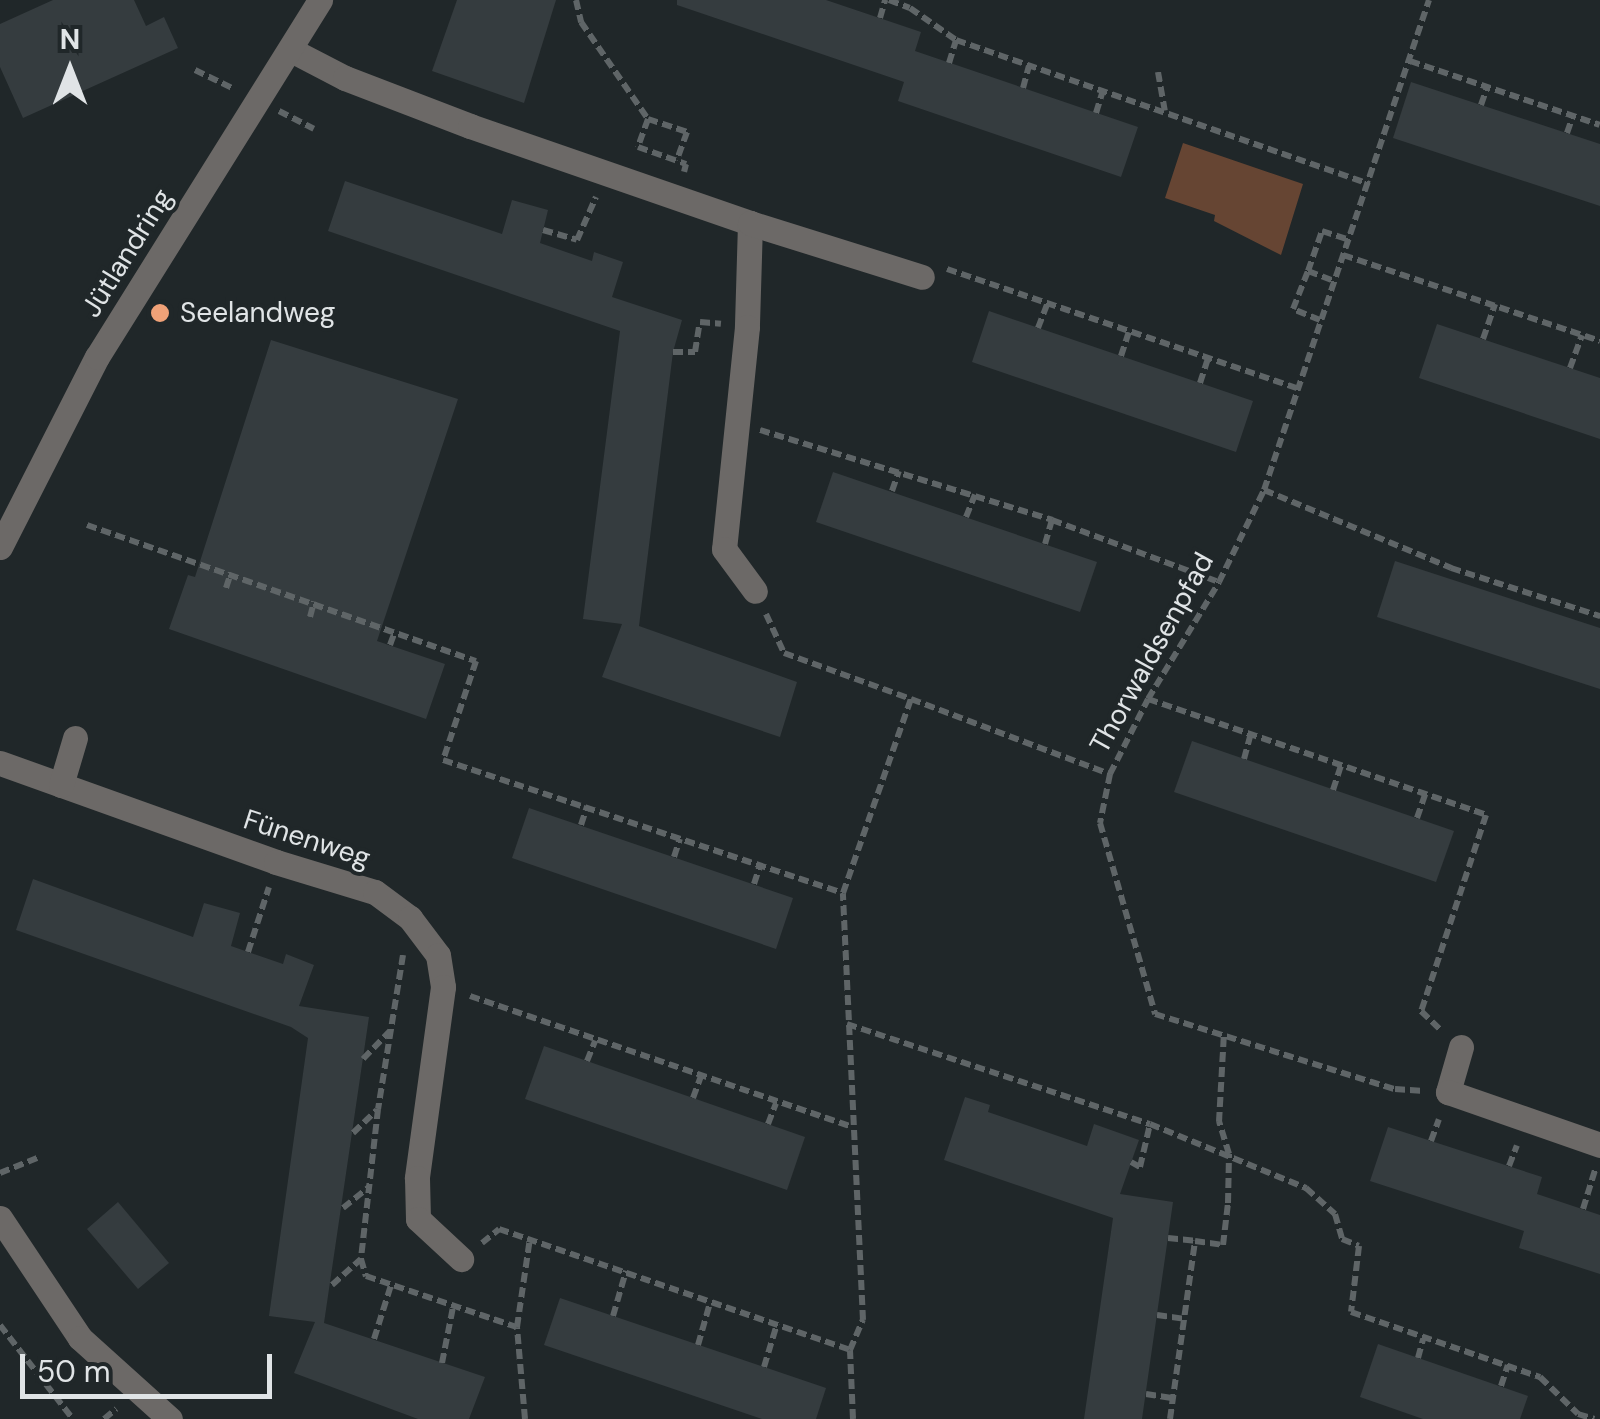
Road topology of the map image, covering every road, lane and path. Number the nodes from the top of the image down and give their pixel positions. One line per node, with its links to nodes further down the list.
1 (320, 0): 7 (street, Jütlandring)
2 (576, 0): 19 (path)
3 (887, 0): 5 (path); 6 (path)
4 (1429, 0): 8 (path, Thorwaldsenpfad)
5 (880, 18)
6 (956, 40): 9 (path); 10 (path)
7 (291, 50): 23 (street); 57 (street, Jütlandring)
8 (1410, 61): 13 (path); 24 (path, Thorwaldsenpfad)
9 (949, 63)
10 (1030, 66): 12 (path); 14 (path)
11 (1158, 72): 16 (path)
12 (1023, 88)
13 (1487, 88): 15 (path); 18 (path)
14 (1103, 90): 16 (path); 17 (path)
15 (1481, 105)
16 (1165, 110): 24 (path)
17 (1096, 113)
18 (1573, 116): 20 (path); 21 (path)
19 (648, 119): 22 (path); 22 (path)
20 (1600, 126)
21 (1567, 133)
22 (677, 160): 25 (path)
23 (606, 173): 25 (street); 27 (path)
24 (1370, 184): 28 (path, Thorwaldsenpfad)
25 (676, 197): 26 (street)
26 (750, 223): 31 (street); 36 (street)
27 (543, 230)
28 (1348, 240): 29 (path, Thorwaldsenpfad); 30 (path)
29 (1343, 255): 32 (path, Thorwaldsenpfad); 34 (path)
30 (1308, 272): 32 (path); 35 (path)
31 (922, 277): 33 (path)
32 (1334, 280): 35 (path, Thorwaldsenpfad)
33 (1047, 304): 37 (path); 38 (path)
34 (1495, 304): 39 (path); 40 (path)
35 (1320, 320): 47 (path, Thorwaldsenpfad)
36 (747, 327): 42 (path); 48 (street)
37 (1038, 328)
38 (1129, 332): 43 (path); 44 (path)
39 (1582, 335): 41 (path); 45 (path)
40 (1484, 339)
41 (1600, 341)
42 (673, 352)
43 (1121, 356)
44 (1208, 358): 46 (path); 47 (path)
45 (1570, 368)
46 (1200, 383)
47 (1296, 388): 50 (path, Thorwaldsenpfad)
48 (736, 427): 49 (path); 63 (street)
49 (899, 471): 51 (path); 52 (path)
50 (1264, 490): 58 (path); 61 (path, Thorwaldsenpfad)
51 (892, 492)
52 (975, 495): 53 (path); 54 (path)
53 (966, 517)
54 (1052, 520): 56 (path); 61 (path)
55 (86, 525): 59 (path)
56 (1044, 544)
57 (0, 547)
58 (1452, 568): 60 (path); 64 (path)
59 (231, 573): 62 (path); 66 (path)
60 (1442, 577)
61 (1219, 582): 73 (path, Thorwaldsenpfad)
62 (226, 588)
63 (755, 591): 72 (path, Thorwaldsenpfad)
64 (1526, 591): 65 (path); 67 (path)
65 (1518, 601)
66 (314, 602): 68 (path); 70 (path)
67 (1597, 615): 69 (path)
68 (310, 617)
69 (1588, 624)
70 (395, 631): 71 (path); 83 (path)
71 (390, 645)
72 (912, 700): 79 (path, Thorwaldsenpfad); 91 (path)
73 (1148, 700): 74 (path); 79 (path, Thorwaldsenpfad)
74 (1251, 732): 76 (path); 78 (path)
75 (75, 738): 80 (street)
76 (1244, 759)
77 (0, 763): 80 (street, Fünenweg)
78 (1342, 763): 81 (path); 82 (path)
79 (1110, 774): 97 (path)
80 (60, 785): 88 (street, Fünenweg)
81 (1334, 790)
82 (1426, 792): 84 (path); 94 (path)
83 (587, 806): 85 (path); 86 (path)
84 (1417, 818)
85 (581, 825)
86 (680, 839): 87 (path); 89 (path)
87 (674, 857)
88 (276, 862): 92 (path); 93 (street, Fünenweg)
89 (760, 865): 90 (path); 91 (path)
90 (754, 884)
91 (842, 894): 95 (path)
92 (248, 952)
93 (443, 987): 98 (path); 125 (street, Fünenweg)
94 (1421, 1011)
95 (847, 1024): 108 (path); 109 (path)
96 (390, 1030): 100 (path)
97 (1224, 1032): 103 (path); 112 (path)
98 (595, 1040): 101 (path); 102 (path)
99 (1461, 1047): 111 (street)
100 (364, 1059)
101 (587, 1062)
102 (702, 1076): 104 (path); 105 (path)
103 (1395, 1088)
104 (693, 1098)
105 (776, 1103): 107 (path); 109 (path)
106 (378, 1110): 110 (path)
107 (768, 1124)
108 (1150, 1124): 112 (path); 115 (path)
109 (852, 1127): 139 (path)
110 (353, 1133)
111 (1600, 1145)
112 (1228, 1154): 123 (path); 137 (path)
113 (1600, 1154): 119 (path)
114 (37, 1158): 116 (path)
115 (1131, 1162)
116 (0, 1173)
117 (370, 1186): 118 (path)
118 (343, 1208)
119 (1583, 1209)
120 (0, 1218): 149 (street)
121 (530, 1238): 125 (path); 126 (path); 150 (path)
122 (1168, 1238): 123 (path)
123 (1195, 1241): 133 (path)
124 (361, 1259): 127 (path)
125 (461, 1260)
126 (626, 1271): 129 (path); 132 (path)
127 (332, 1285)
128 (391, 1285): 136 (path)
129 (710, 1303): 134 (path); 138 (path)
130 (454, 1307): 141 (path)
131 (1157, 1315): 133 (path)
132 (613, 1316)
133 (1185, 1319): 146 (path)
134 (776, 1324): 139 (path); 143 (path)
135 (0, 1325): 148 (path)
136 (374, 1340)
137 (1424, 1340): 140 (path); 142 (path)
138 (698, 1344)
139 (850, 1350): 151 (path)
140 (1418, 1358)
141 (442, 1362)
142 (1508, 1365): 144 (path); 147 (path)
143 (764, 1366)
144 (1501, 1386)
145 (1146, 1394): 146 (path)
146 (1172, 1398): 152 (path)
147 (1578, 1416): 153 (path)
148 (73, 1419)
149 (170, 1419)
150 (525, 1419)
151 (853, 1419)
152 (1170, 1419)
153 (1594, 1419)

